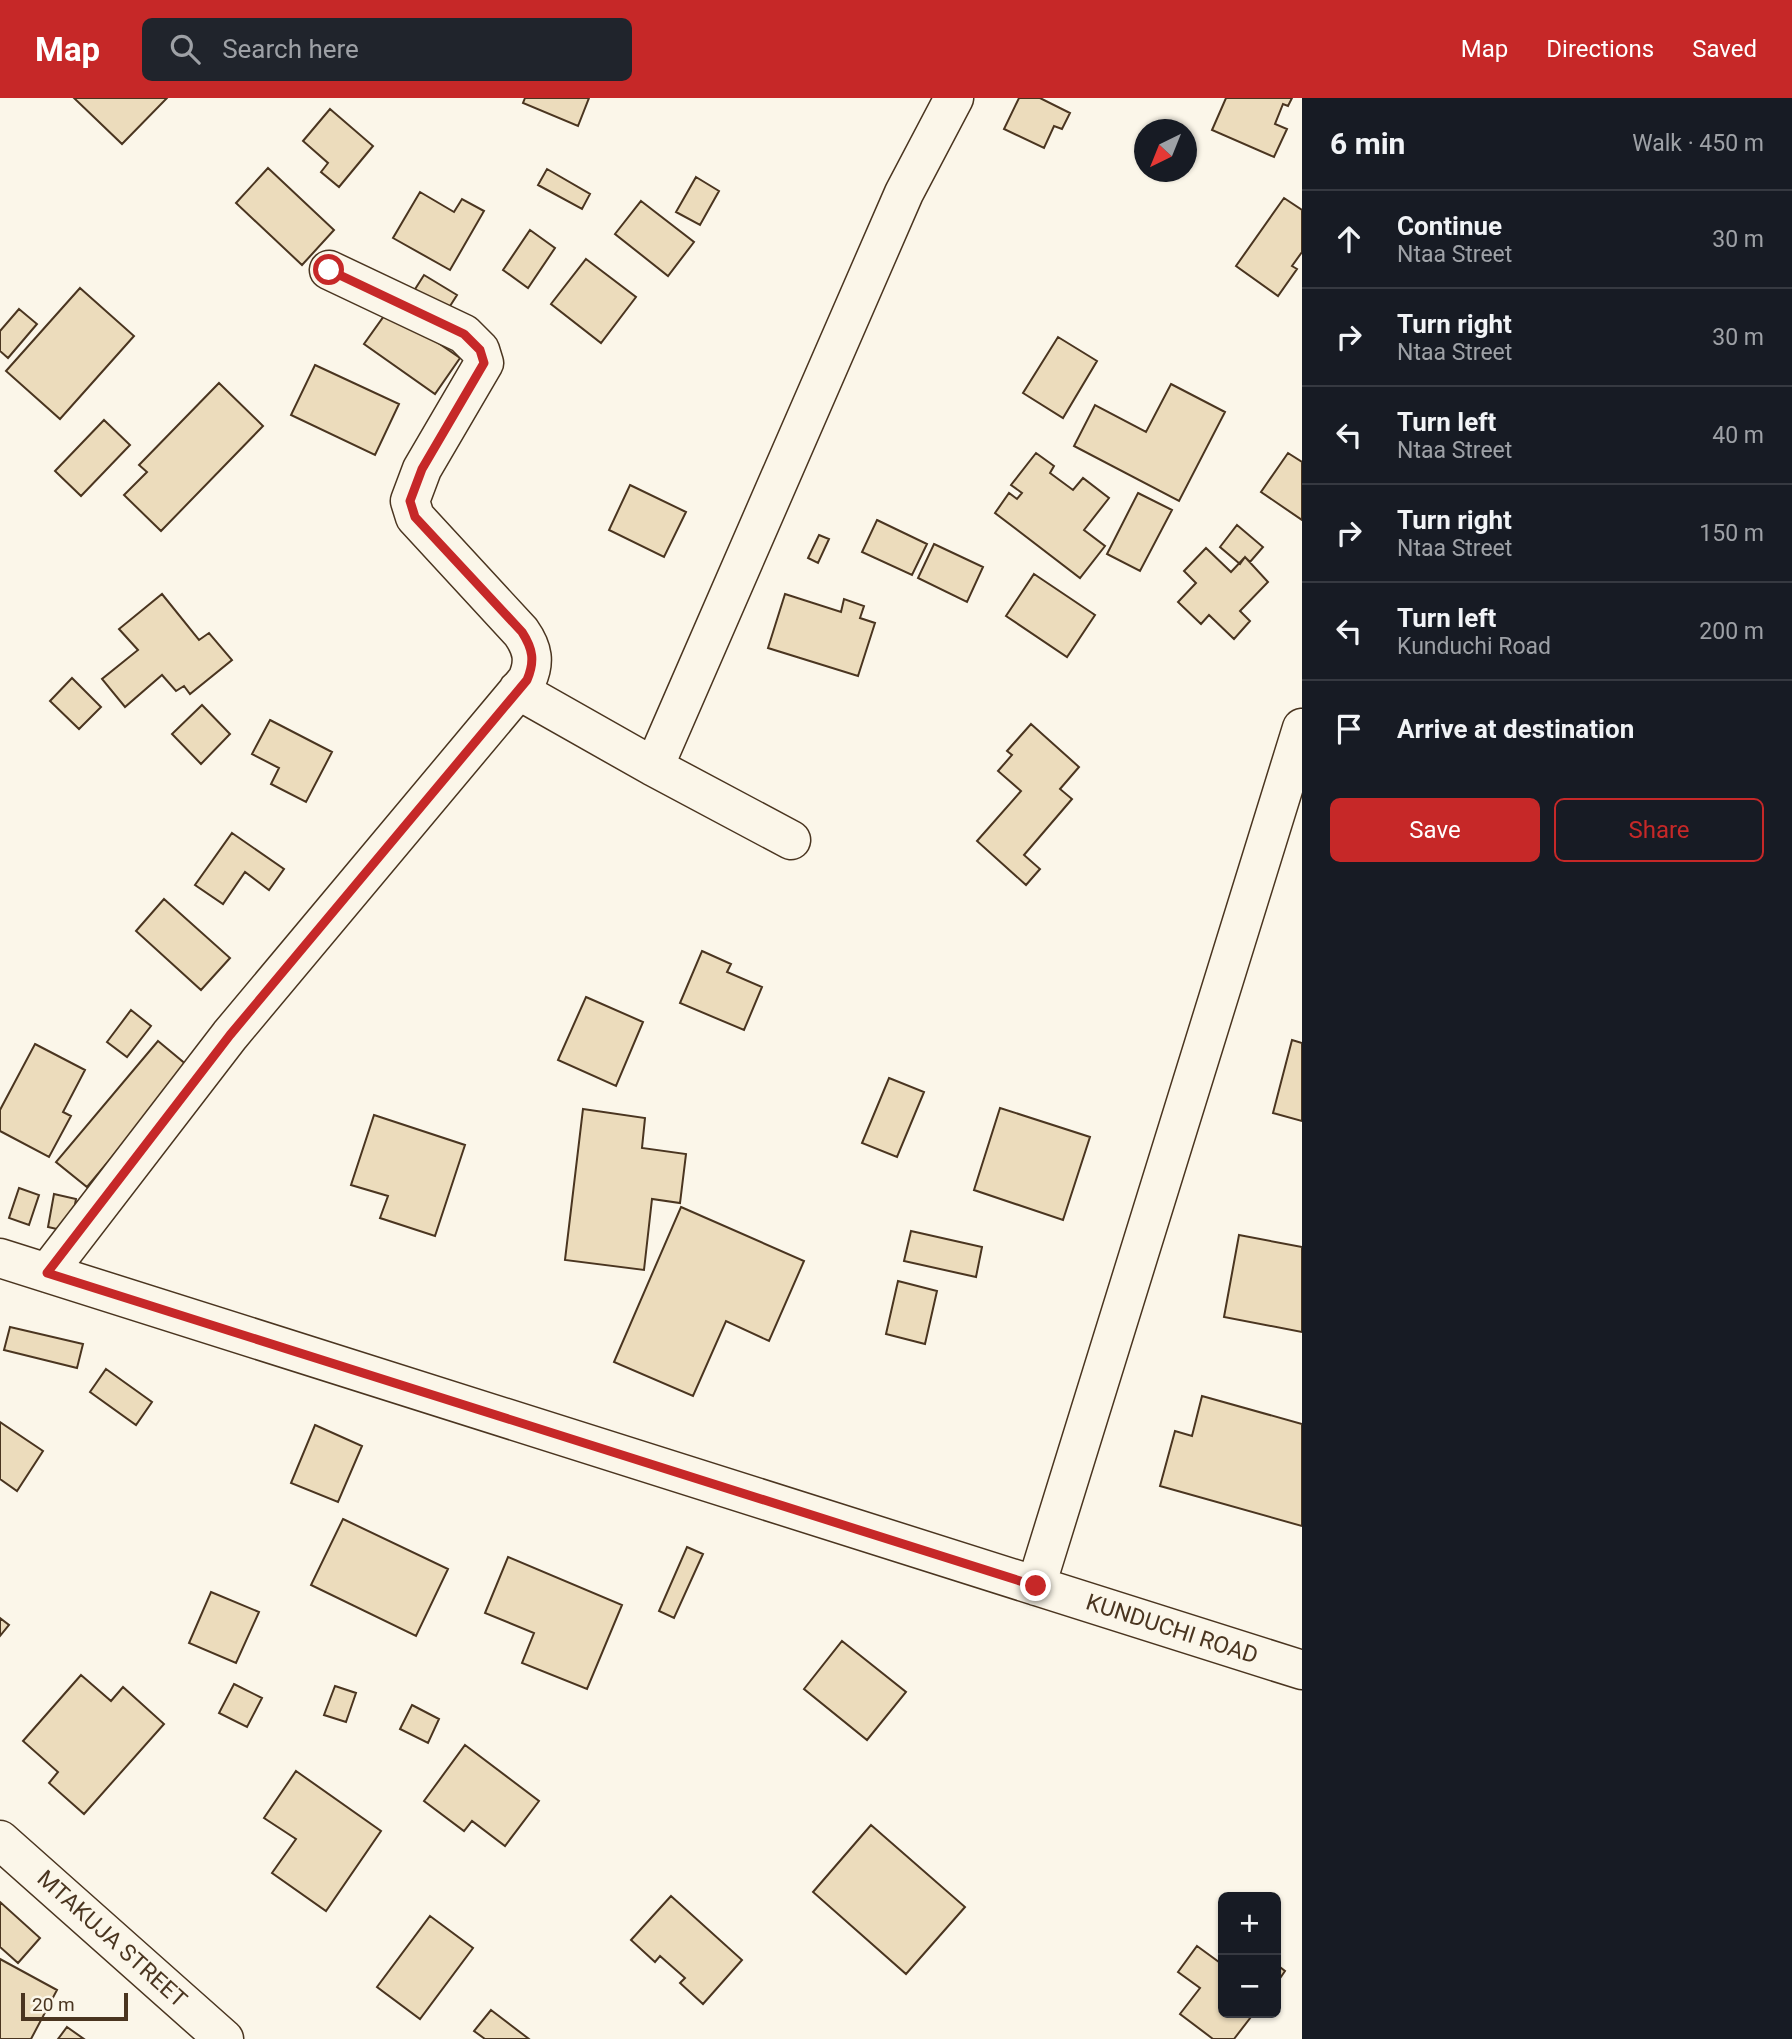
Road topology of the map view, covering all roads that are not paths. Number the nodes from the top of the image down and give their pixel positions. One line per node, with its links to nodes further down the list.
1 (954, 98): 5 (street)
2 (329, 270): 3 (street)
3 (519, 690): 5 (street); 8 (street)
4 (1302, 728): 9 (street)
5 (654, 767): 6 (street)
6 (791, 840)
7 (0, 1258): 8 (street, KUNDUCHI ROAD)
8 (47, 1273): 9 (street, KUNDUCHI ROAD)
9 (1036, 1586): 10 (street, KUNDUCHI ROAD)
10 (1302, 1670)
11 (0, 1840): 12 (street, MTAKUJA STREET)
12 (224, 2039)

